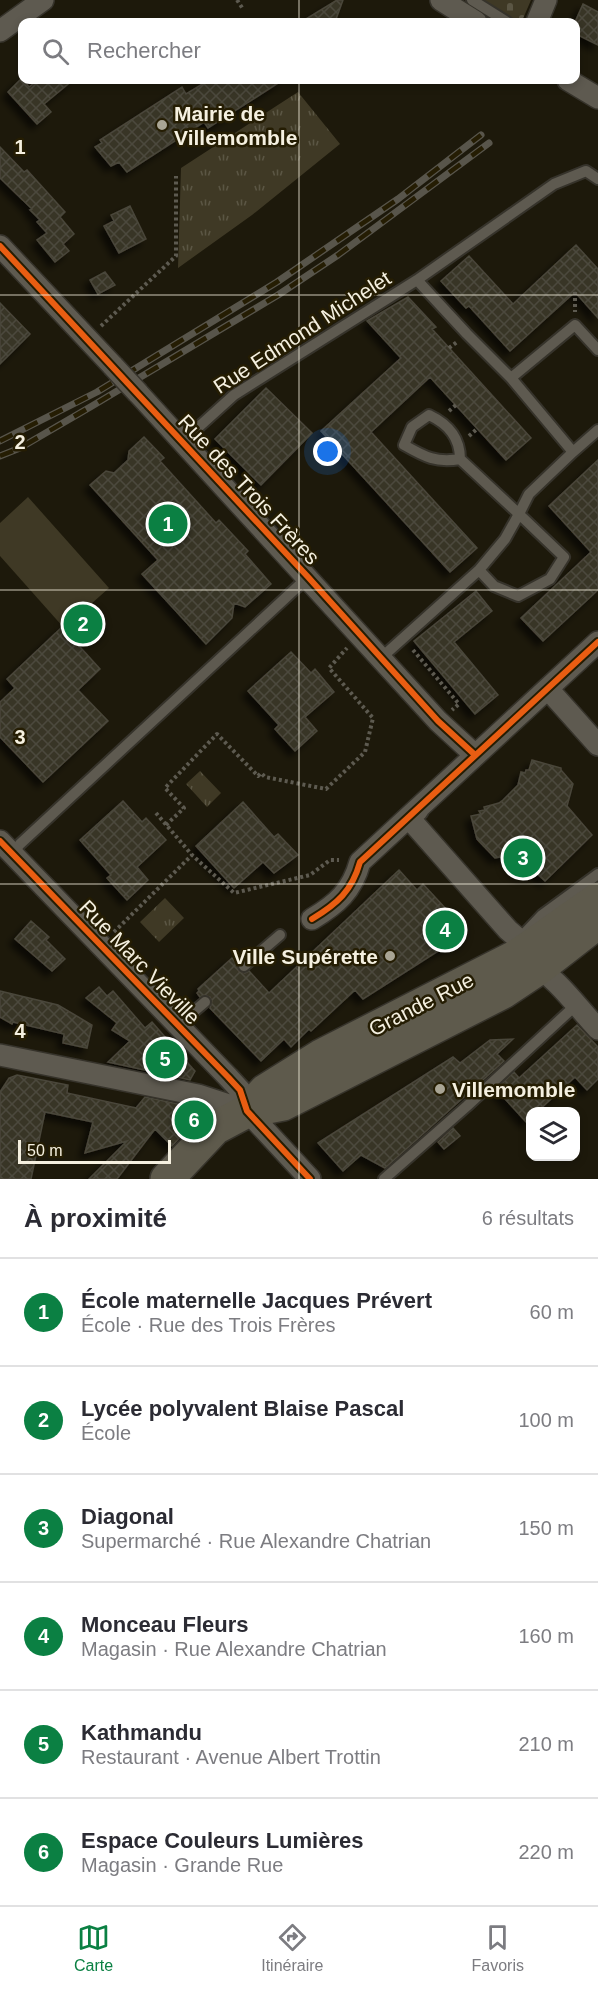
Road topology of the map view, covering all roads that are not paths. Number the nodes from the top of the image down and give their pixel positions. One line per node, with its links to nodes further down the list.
1 (441, 0): 4 (street)
2 (546, 0): 6 (street)
3 (34, 2): 7 (street)
4 (474, 6): 5 (lane)
5 (499, 18)
6 (539, 18)
7 (0, 31)
8 (575, 84): 9 (street)
9 (598, 98)
10 (598, 179): 12 (lane, Rue Edmond Michelet)
11 (0, 246): 16 (street, Rue des Trois Frères, bridge)
12 (417, 280): 14 (lane, Rue Edmond Michelet); 16 (lane, Rue Edmond Michelet)
13 (598, 350): 14 (lane)
14 (511, 378): 17 (lane, Rue Edmond Michelet)
15 (598, 430): 17 (lane)
16 (182, 442): 21 (street, Rue des Trois Frères)
17 (573, 452): 19 (lane)
18 (460, 459): 18 (lane); 19 (lane)
19 (519, 514): 20 (lane); 20 (lane)
20 (479, 570): 23 (lane)
21 (308, 578): 23 (street, Rue des Trois Frères); 28 (lane)
22 (598, 642): 24 (street)
23 (381, 658): 26 (street, Rue des Trois Frères)
24 (548, 689): 25 (street); 26 (street); 27 (street)
25 (598, 745)
26 (474, 754): 27 (street)
27 (409, 818): 31 (street); 34 (street)
28 (6, 847): 38 (street, Rue Marc Vieville)
29 (598, 874): 34 (lane)
30 (598, 899): 34 (main road, Grande Rue)
31 (312, 919)
32 (598, 922): 34 (main road, Grande Rue)
33 (280, 935): 35 (lane)
34 (525, 956): 37 (street); 43 (main road, Grande Rue); 43 (main road, Grande Rue)
35 (244, 966)
36 (205, 1002): 38 (lane)
37 (576, 1005): 39 (street); 47 (lane)
38 (178, 1025): 41 (street, Rue Marc Vieville)
39 (598, 1029)
40 (1, 1059): 42 (street)
41 (213, 1062): 42 (street); 43 (street, Rue Marc Vieville)
42 (198, 1095): 43 (street)
43 (247, 1112): 44 (main road, Grande Rue); 45 (main road, Grande Rue); 46 (street)
44 (167, 1179)
45 (187, 1179)
46 (310, 1179)
47 (384, 1179)

